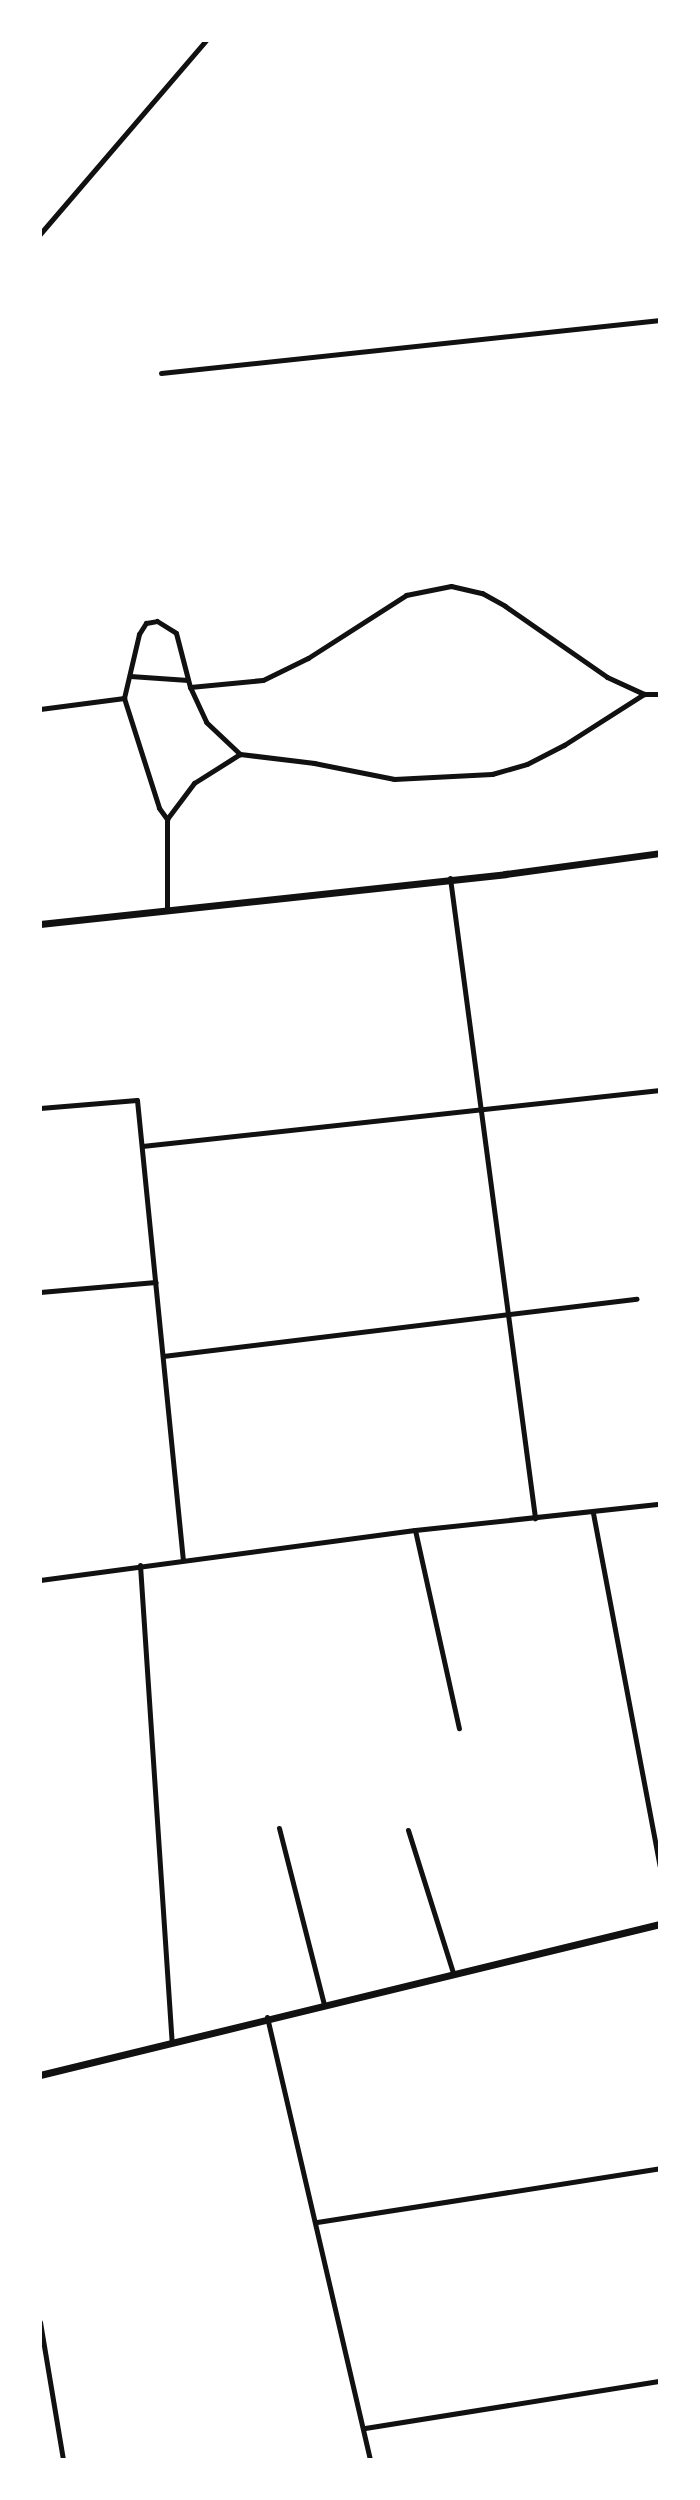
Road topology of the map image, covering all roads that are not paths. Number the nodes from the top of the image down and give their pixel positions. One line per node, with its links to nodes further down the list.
1 (206, 40): 2 (street)
2 (40, 234)
3 (660, 320): 4 (street)
4 (161, 373)
5 (130, 676): 6 (street); 6 (street); 10 (street)
6 (188, 680): 7 (street)
7 (190, 687): 8 (street); 12 (street)
8 (644, 694): 9 (street); 12 (street)
9 (660, 694)
10 (124, 698): 11 (street); 13 (street)
11 (40, 709)
12 (240, 754): 13 (street)
13 (167, 819): 16 (street)
14 (660, 853): 15 (street)
15 (450, 878): 16 (street); 20 (street)
16 (167, 911): 17 (street)
17 (40, 924)
18 (660, 1090): 20 (street)
19 (40, 1108): 21 (street)
20 (480, 1111): 21 (street); 25 (street)
21 (142, 1146): 22 (street)
22 (156, 1282): 23 (street); 26 (street)
23 (40, 1292)
24 (637, 1299): 25 (street)
25 (508, 1314): 26 (street); 29 (street)
26 (163, 1356): 31 (street)
27 (660, 1504): 28 (street)
28 (593, 1513): 29 (street); 37 (street)
29 (535, 1518): 30 (street)
30 (415, 1530): 31 (street); 34 (street)
31 (183, 1559): 32 (street)
32 (140, 1565): 33 (street); 42 (street)
33 (40, 1580)
34 (459, 1728)
35 (279, 1828): 40 (street)
36 (408, 1830): 39 (street)
37 (660, 1866)
38 (660, 1924): 39 (street)
39 (453, 1973): 40 (street)
40 (324, 2004): 41 (street)
41 (267, 2017): 42 (street); 45 (street)
42 (172, 2040): 43 (street)
43 (40, 2074)
44 (660, 2168): 45 (street)
45 (317, 2222): 48 (street)
46 (40, 2322): 49 (street)
47 (660, 2381): 48 (street)
48 (365, 2428): 50 (street)
49 (63, 2460)
50 (370, 2460)

